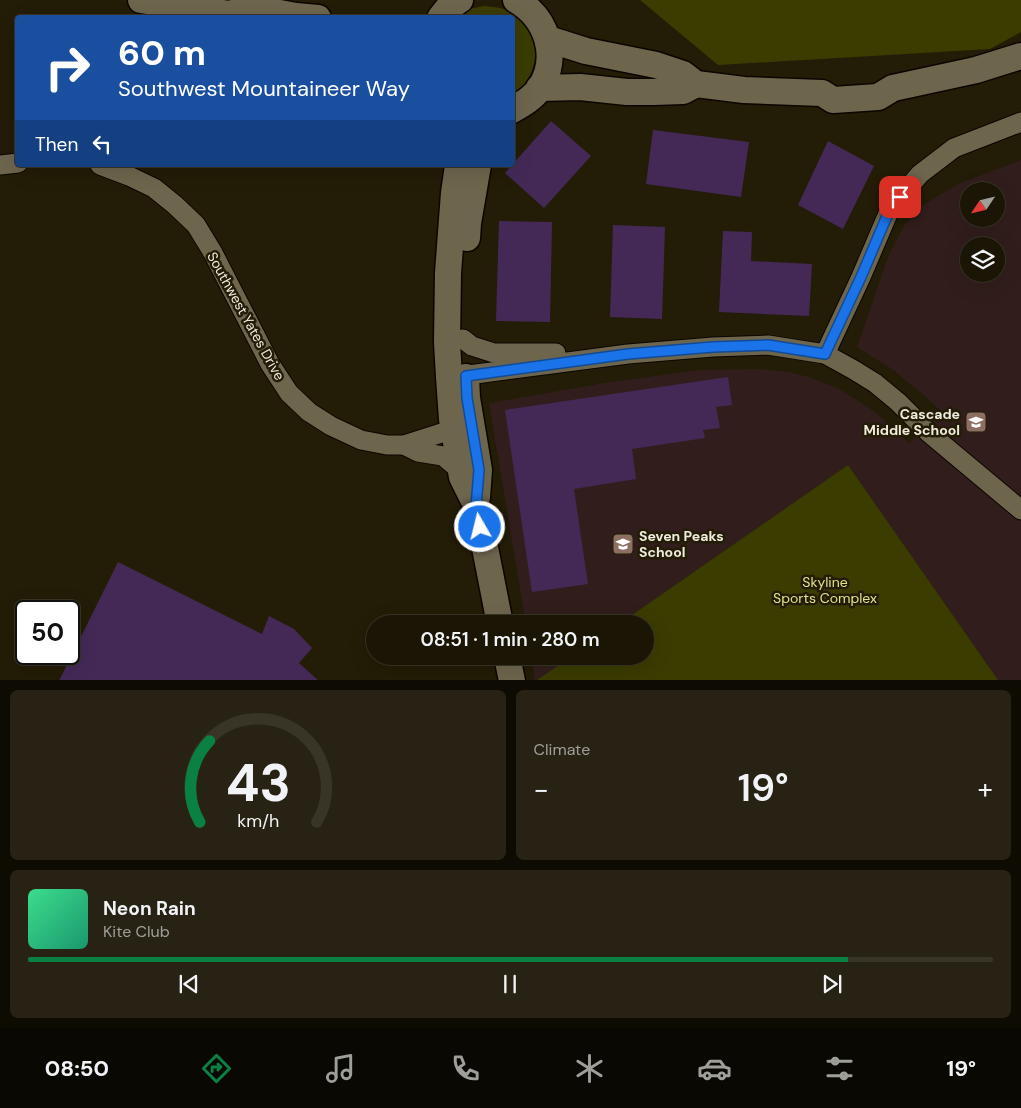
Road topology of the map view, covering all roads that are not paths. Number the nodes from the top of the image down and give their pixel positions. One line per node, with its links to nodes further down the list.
1 (141, 0): 4 (main road)
2 (460, 0): 7 (main road)
3 (517, 0): 8 (main road)
4 (226, 15)
5 (234, 15): 6 (main road)
6 (290, 15)
7 (442, 15)
8 (548, 39): 10 (main road); 11 (main road)
9 (1021, 56): 10 (main road)
10 (696, 84): 11 (main road)
11 (540, 88): 12 (main road)
12 (515, 108)
13 (1021, 122): 21 (street)
14 (15, 163): 15 (street)
15 (0, 165)
16 (105, 167): 24 (street, Southwest Yates Drive)
17 (458, 167): 22 (main road)
18 (478, 167): 19 (main road)
19 (463, 339): 20 (street); 22 (main road)
20 (628, 354): 21 (street); 22 (street)
21 (825, 354): 27 (street)
22 (457, 377): 23 (main road); 26 (main road)
23 (454, 429): 24 (street, Southwest Yates Drive); 25 (main road)
24 (404, 445): 25 (street, Southwest Yates Drive)
25 (462, 477): 26 (main road)
26 (476, 507): 28 (main road)
27 (1021, 510)
28 (498, 615)
29 (509, 665): 30 (main road)
30 (512, 680)

